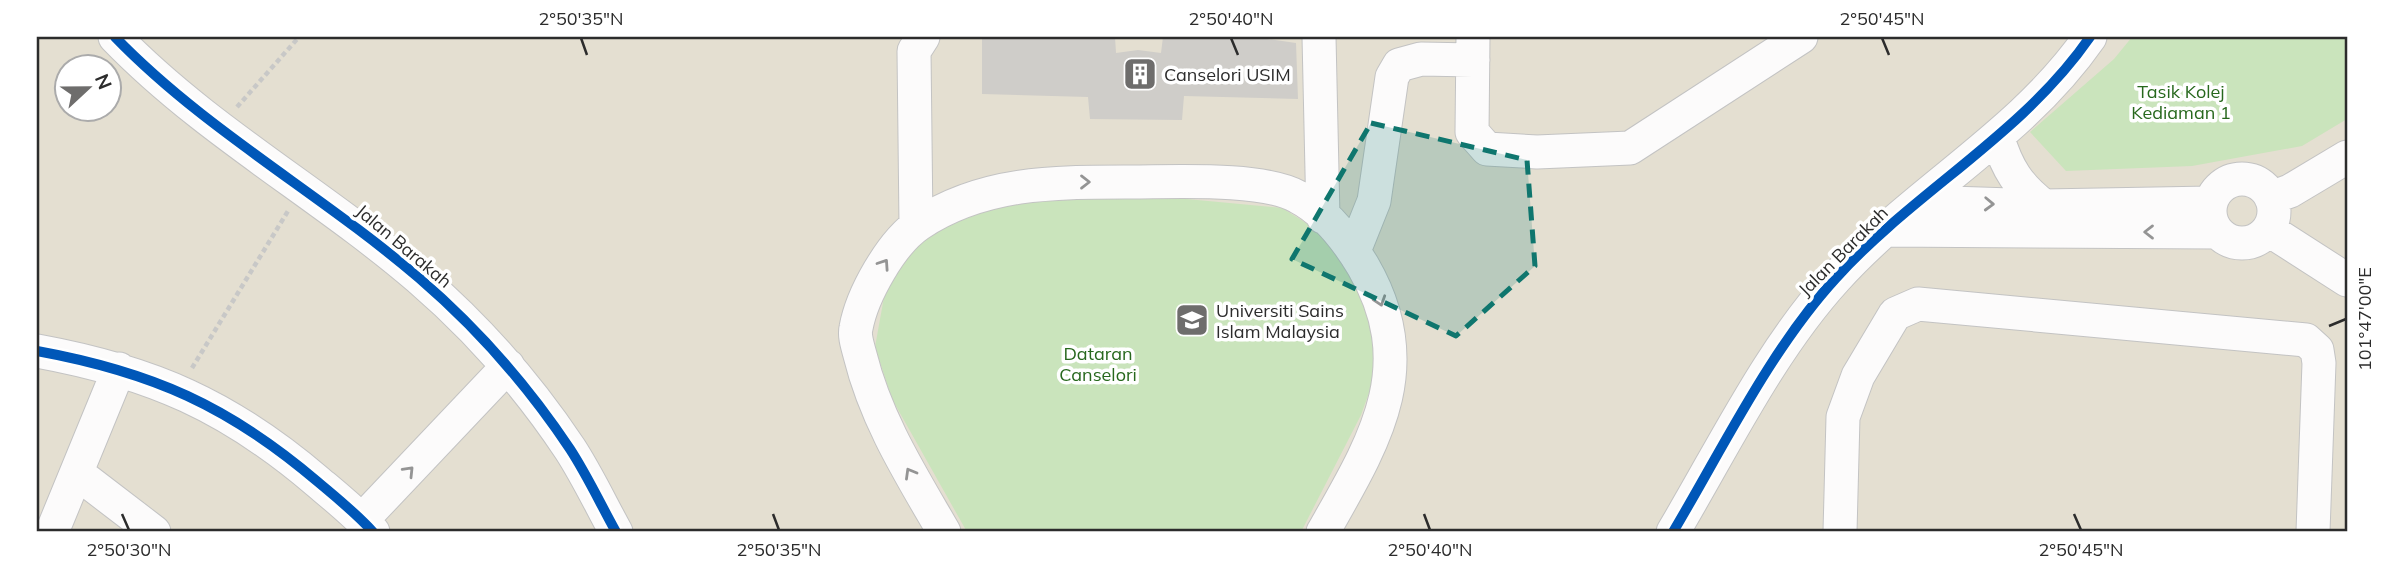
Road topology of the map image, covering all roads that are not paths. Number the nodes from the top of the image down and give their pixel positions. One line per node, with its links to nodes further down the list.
1 (115, 37): 19 (street, Jalan Barakah)
2 (923, 37): 14 (street)
3 (1319, 37): 12 (street)
4 (1801, 37): 6 (street)
5 (2090, 37): 7 (street, Jalan Barakah)
6 (1473, 48): 16 (street)
7 (1998, 138): 9 (street, Jalan Barakah); 10 (street)
8 (2347, 157): 11 (street)
9 (1920, 202): 10 (street, one-way to 10); 15 (street, Jalan Barakah)
10 (2044, 206): 13 (street)
11 (2270, 214): 13 (street); 13 (street); 17 (street)
12 (1323, 217): 14 (street, one-way to 12); 16 (street)
13 (2214, 217): 15 (street, one-way to 15)
14 (916, 225): 26 (street, one-way to 14)
15 (1885, 230): 28 (street, Jalan Barakah)
16 (1354, 251): 27 (street, one-way to 27)
17 (2347, 280)
18 (37, 351): 20 (street)
19 (509, 366): 22 (street, one-way to 19); 25 (street, Jalan Barakah)
20 (120, 369): 21 (street); 22 (street)
21 (77, 473): 23 (street); 24 (street)
22 (368, 526)
23 (52, 532)
24 (154, 532)
25 (617, 532)
26 (944, 532)
27 (1323, 532)
28 (1673, 532)
29 (1840, 532): 30 (street)
30 (2313, 532)

